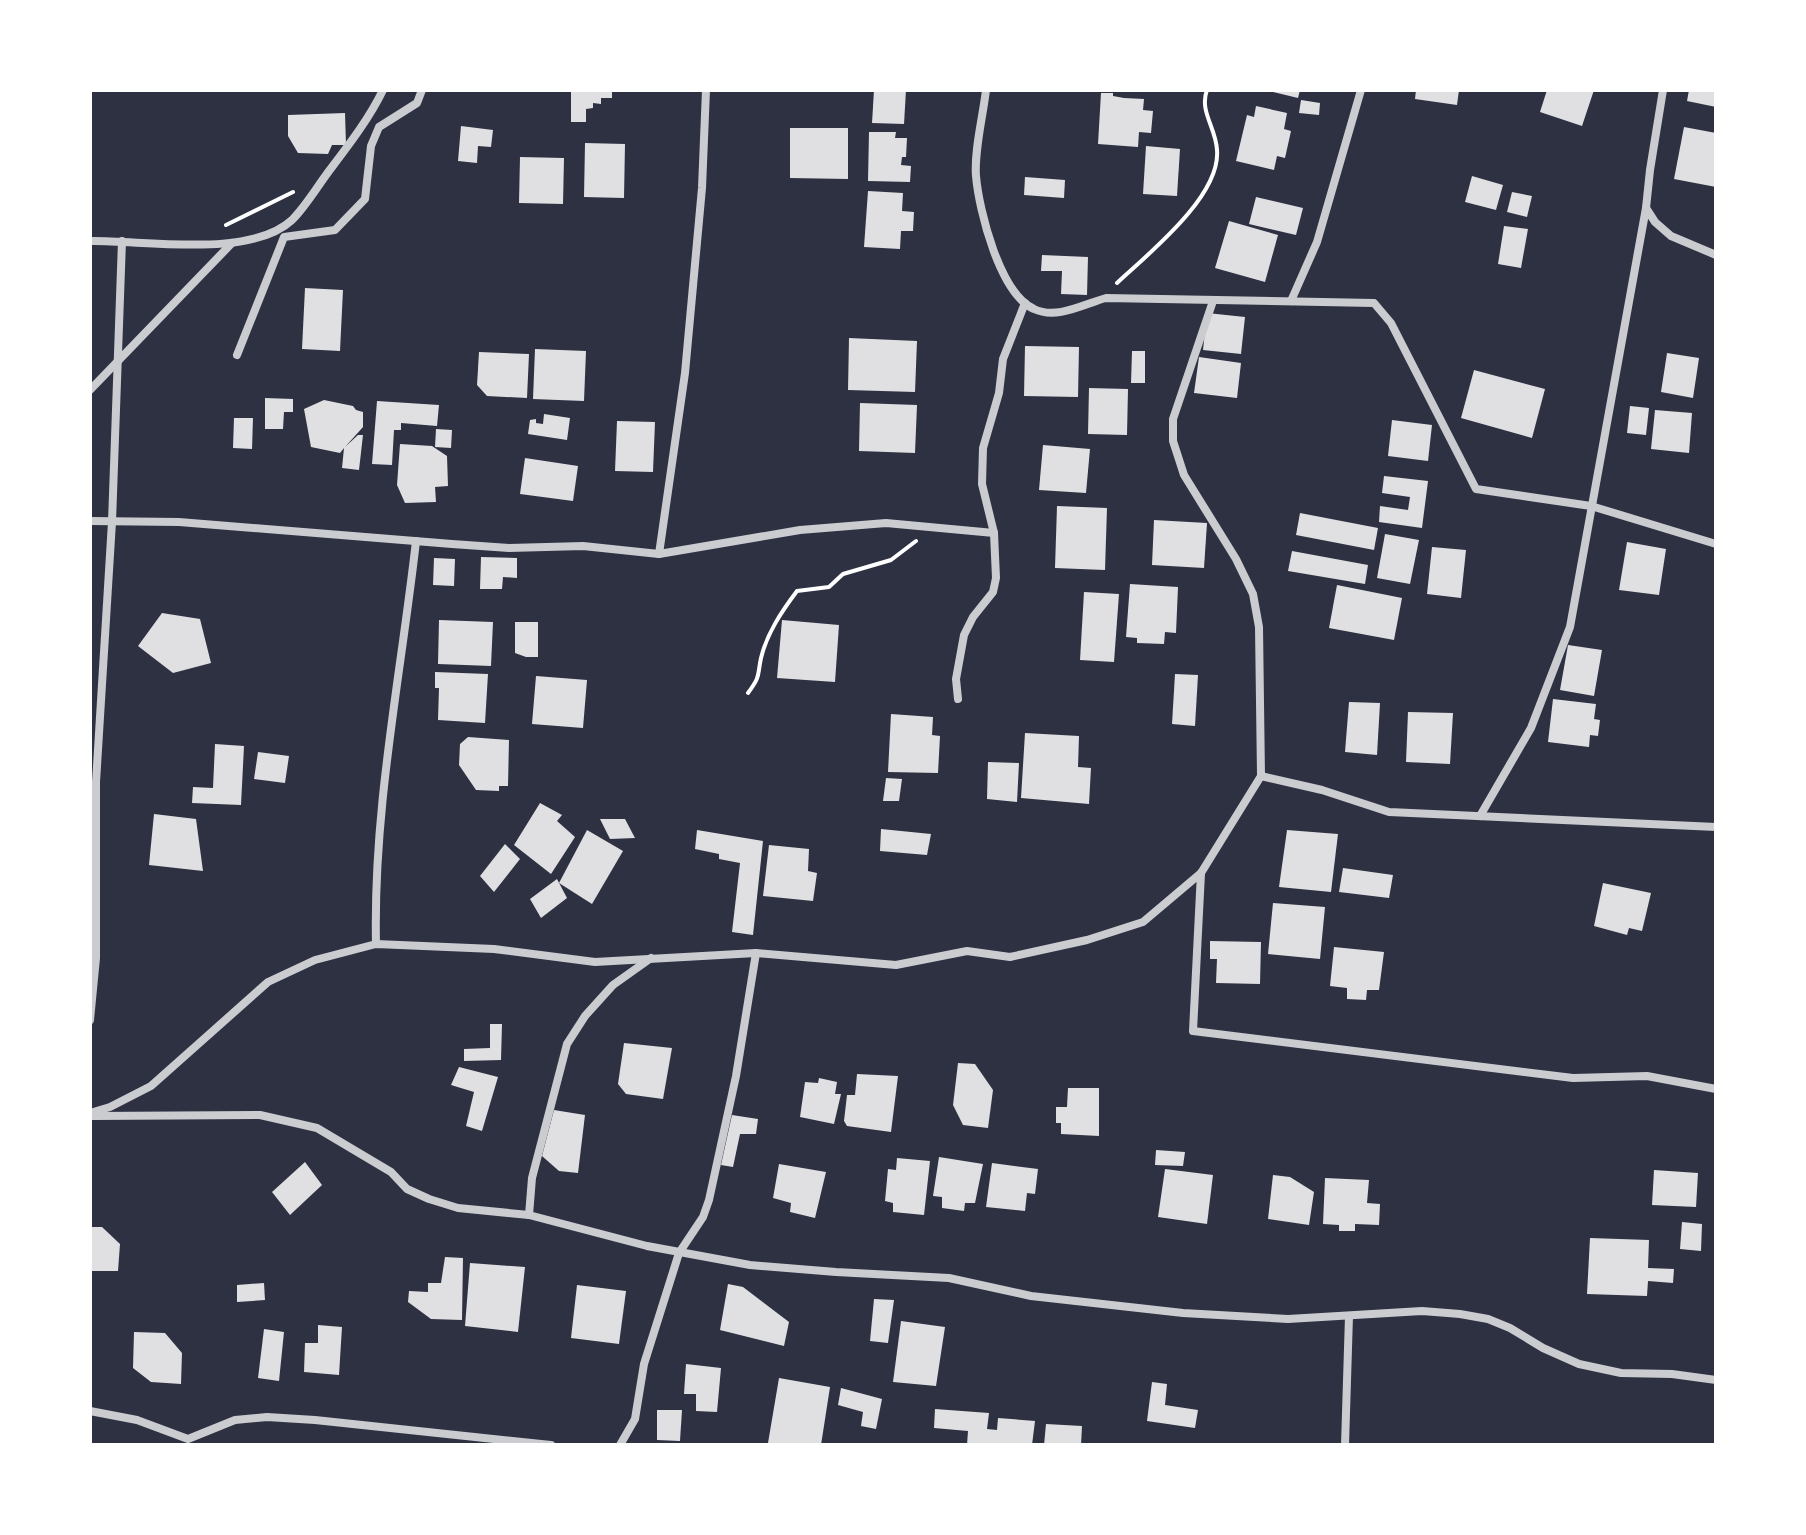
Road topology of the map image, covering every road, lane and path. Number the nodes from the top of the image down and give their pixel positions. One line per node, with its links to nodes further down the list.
1 (383, 90): 8 (street)
2 (422, 90): 19 (street)
3 (706, 90): 29 (street)
4 (986, 90): 18 (street)
5 (1207, 90): 15 (path)
6 (1361, 90): 17 (street)
7 (1663, 90): 9 (street)
8 (324, 177): 10 (path); 13 (street)
9 (1646, 208): 14 (street); 22 (street)
10 (224, 226)
11 (90, 241): 12 (street)
12 (122, 241): 13 (street); 20 (street)
13 (232, 243): 20 (street)
14 (1716, 255)
15 (1106, 298): 16 (street); 18 (street)
16 (1213, 301): 17 (street); 32 (street)
17 (1291, 301): 22 (street)
18 (1025, 303): 26 (street)
19 (237, 355)
20 (118, 362): 21 (street); 24 (street)
21 (90, 390)
22 (1591, 506): 28 (street); 34 (street)
23 (90, 521): 24 (street)
24 (112, 522): 27 (street); 33 (street)
25 (932, 526): 26 (street); 29 (street); 30 (path)
26 (994, 533): 31 (street)
27 (416, 541): 29 (street); 37 (street)
28 (1716, 544)
29 (659, 554)
30 (748, 693)
31 (958, 699)
32 (1261, 776): 34 (street); 36 (street)
33 (93, 782): 40 (street)
34 (1480, 816): 35 (street)
35 (1716, 827)
36 (1201, 873): 38 (street); 41 (street)
37 (376, 944): 39 (street); 42 (street)
38 (756, 953): 39 (street); 44 (street)
39 (651, 957): 43 (street)
40 (90, 1020)
41 (1716, 1089)
42 (90, 1115): 43 (street)
43 (529, 1215): 44 (street)
44 (679, 1253): 45 (street); 49 (street)
45 (1349, 1316): 46 (street); 50 (street)
46 (1716, 1380)
47 (90, 1411): 48 (street)
48 (551, 1445)
49 (620, 1445)
50 (1345, 1445)

